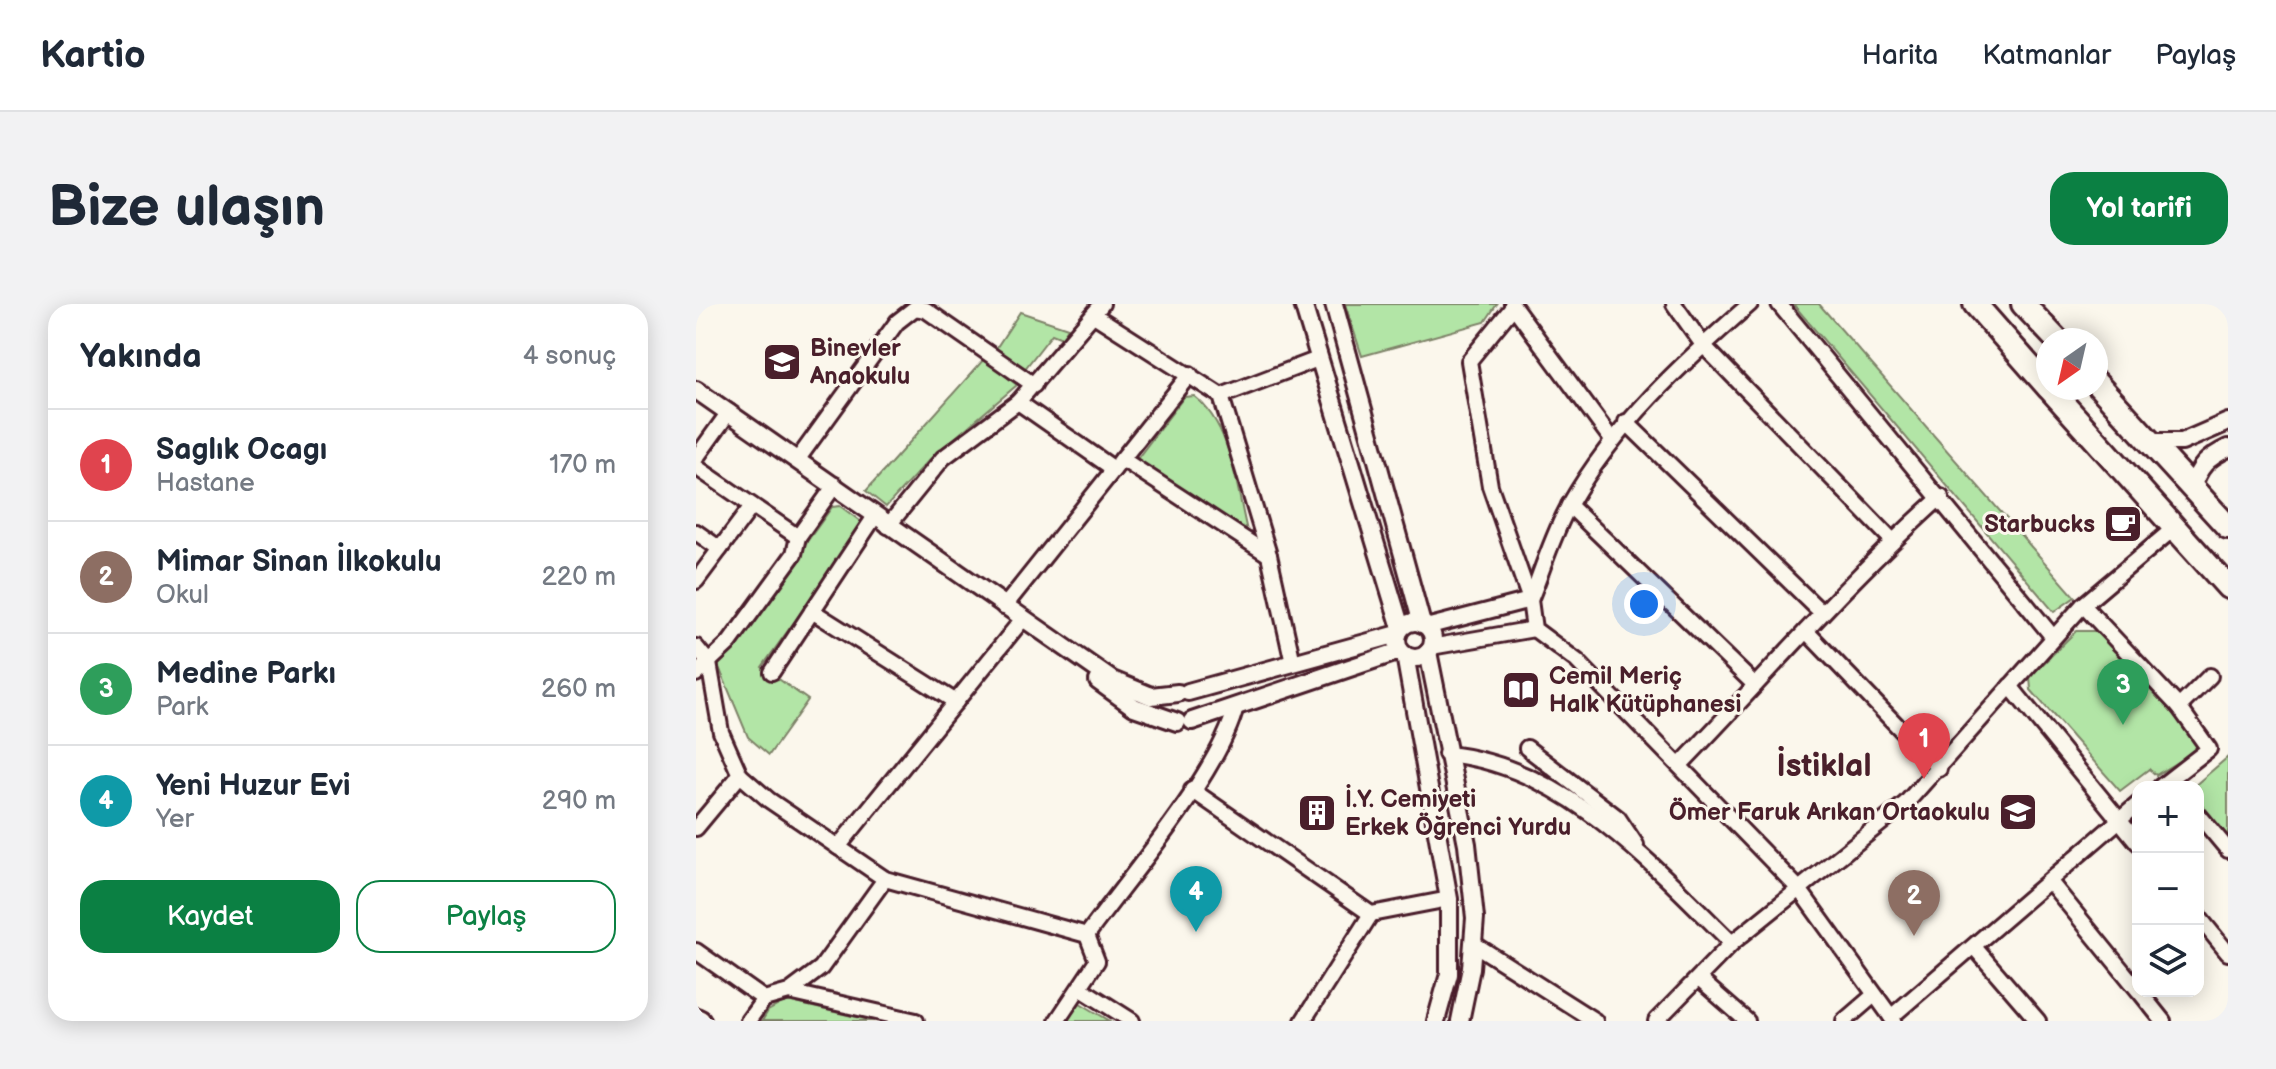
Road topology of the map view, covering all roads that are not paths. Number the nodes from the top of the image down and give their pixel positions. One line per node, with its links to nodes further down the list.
1 (1303, 304): 12 (street)
2 (1334, 304): 52 (street)
3 (1674, 304): 11 (street)
4 (1750, 304): 11 (street)
5 (1779, 304): 33 (street)
6 (1975, 304): 14 (main road)
7 (2023, 304): 10 (main road)
8 (1512, 306): 24 (street); 46 (street)
9 (1098, 309): 13 (street); 15 (street)
10 (2046, 328)
11 (1703, 345): 22 (street); 41 (street)
12 (1318, 359): 17 (street); 55 (street)
13 (1190, 374): 17 (street); 29 (street)
14 (2036, 374)
15 (1034, 385): 20 (street); 28 (street)
16 (696, 390): 21 (street)
17 (1221, 396): 43 (street)
18 (2108, 396): 25 (main road)
19 (2059, 400): 38 (main road)
20 (1018, 402): 29 (street); 36 (street)
21 (729, 412): 27 (street); 28 (street)
22 (1626, 422): 24 (street); 50 (street)
23 (2228, 422): 25 (street)
24 (1612, 440): 34 (street)
25 (2151, 442): 32 (main road)
26 (2228, 448): 32 (street)
27 (696, 458)
28 (798, 459): 31 (street)
29 (1118, 464): 43 (street); 48 (street)
30 (696, 467): 35 (street)
31 (835, 485): 36 (street); 40 (street)
32 (2192, 488): 37 (main road)
33 (1941, 497): 41 (street); 57 (street)
34 (1569, 505): 46 (street); 66 (street)
35 (752, 506): 40 (street); 42 (street)
36 (881, 521): 48 (street); 49 (street)
37 (2228, 527)
38 (2173, 529): 45 (main road); 47 (street)
39 (696, 532): 42 (street)
40 (798, 537): 61 (street)
41 (1892, 540): 50 (street)
42 (720, 549): 44 (street)
43 (1269, 555): 62 (street)
44 (696, 581)
45 (2228, 587)
46 (1530, 600): 52 (street); 53 (street)
47 (2083, 605): 57 (street); 71 (street)
48 (1004, 607): 51 (street)
49 (812, 611): 63 (street); 69 (street)
50 (1821, 612): 56 (street)
51 (1022, 620): 54 (street); 69 (street)
52 (1424, 625): 55 (street); 59 (street)
53 (1534, 629): 59 (street); 75 (street)
54 (1039, 631): 68 (street); 72 (street)
55 (1400, 631): 60 (street); 62 (street)
56 (1806, 631): 66 (street); 76 (street)
57 (2053, 637): 67 (street)
58 (696, 647): 61 (street)
59 (1429, 650): 60 (street); 74 (street)
60 (1403, 653): 70 (street); 91 (street)
61 (709, 663): 64 (street); 77 (street)
62 (1293, 663): 68 (street)
63 (772, 672)
64 (696, 674)
65 (2210, 676): 71 (street)
66 (1755, 685): 75 (street)
67 (2010, 686): 76 (street); 81 (street)
68 (1183, 692): 72 (street); 72 (street)
69 (956, 702): 85 (street)
70 (1236, 706): 72 (street); 79 (street)
71 (2179, 707): 78 (street)
72 (1184, 722)
73 (1527, 748): 87 (street)
74 (1446, 754): 87 (street); 96 (street)
75 (1681, 764): 90 (street)
76 (1939, 769): 90 (street)
77 (740, 775): 83 (street); 85 (street)
78 (2173, 781)
79 (1192, 790): 92 (street); 94 (street)
80 (2132, 808): 81 (street)
81 (2118, 819): 84 (street); 89 (street)
82 (2204, 821): 86 (street)
83 (696, 828)
84 (2132, 836)
85 (838, 847): 88 (street)
86 (2228, 850)
87 (1643, 855): 95 (street)
88 (885, 879): 94 (street); 103 (street)
89 (2050, 882): 97 (street); 101 (street)
90 (1799, 889): 95 (street); 104 (street)
91 (1449, 899): 92 (street); 113 (street)
92 (1371, 914): 112 (street)
93 (2204, 923): 99 (street)
94 (1087, 935): 102 (street)
95 (1732, 943): 100 (street)
96 (1474, 944): 114 (street); 115 (street)
97 (1975, 948): 107 (street); 119 (street)
98 (696, 951): 106 (street)
99 (2228, 953)
100 (1699, 979): 116 (street); 117 (street)
101 (2132, 983)
102 (1080, 988): 110 (street); 111 (street)
103 (789, 992): 106 (street); 109 (street)
104 (1873, 996): 107 (street); 118 (street)
105 (2144, 997): 120 (street)
106 (764, 999): 108 (street)
107 (1893, 1019)
108 (748, 1021)
109 (916, 1021)
110 (1057, 1021)
111 (1132, 1021)
112 (1303, 1021)
113 (1436, 1021)
114 (1460, 1021)
115 (1595, 1021)
116 (1656, 1021)
117 (1747, 1021)
118 (1844, 1021)
119 (2038, 1021)
120 (2163, 1021)

